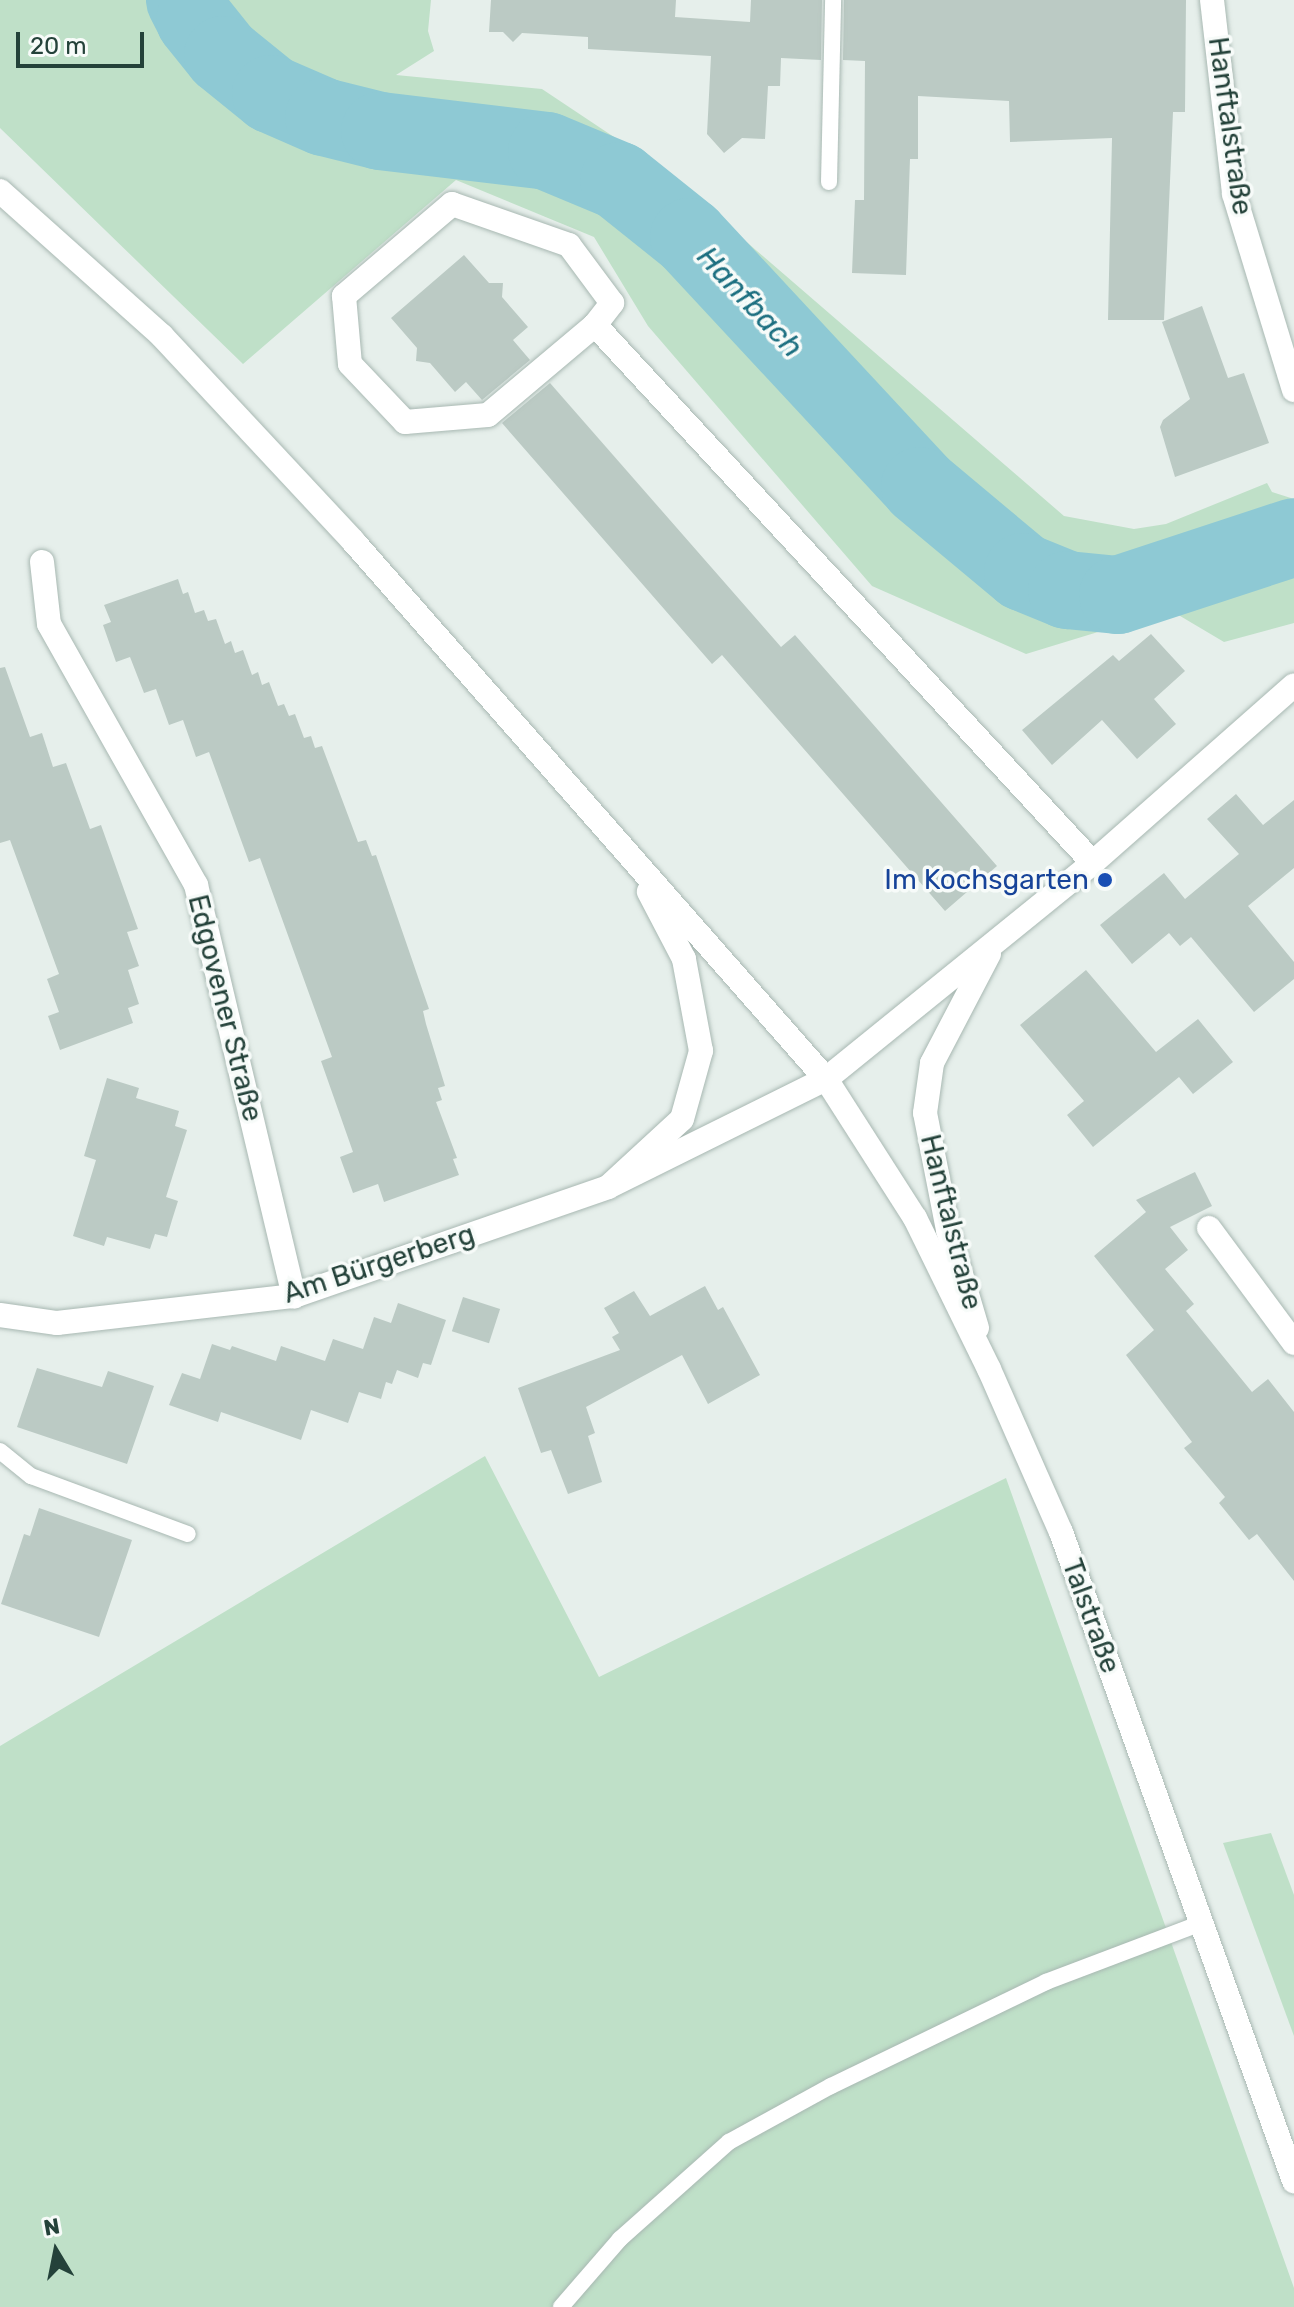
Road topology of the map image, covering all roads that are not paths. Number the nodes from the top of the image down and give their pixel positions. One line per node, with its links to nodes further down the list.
1 (833, 0): 3 (lane)
2 (1212, 0): 6 (street, Hanftalstraße)
3 (829, 182)
4 (0, 191): 9 (street)
5 (595, 325): 5 (street); 10 (street)
6 (1294, 390)
7 (42, 562): 15 (street, Edgovener Straße)
8 (1291, 693): 10 (street, Hanftalstraße)
9 (632, 857): 12 (street, Talstraße); 13 (street, Am Bürgerberg)
10 (1093, 863): 11 (street, Hanftalstraße)
11 (994, 945): 12 (street, Hanftalstraße); 18 (street, Hanftalstraße)
12 (826, 1079): 13 (street, Am Bürgerberg); 18 (street, Talstraße)
13 (608, 1187): 15 (street, Am Bürgerberg)
14 (1209, 1228): 17 (street)
15 (294, 1296): 16 (street, Am Bürgerberg)
16 (0, 1315)
17 (1294, 1343)
18 (989, 1369): 21 (street, Talstraße)
19 (0, 1451): 20 (lane)
20 (188, 1534)
21 (1201, 1923): 22 (street, Talstraße); 23 (lane)
22 (1294, 2181)
23 (561, 2307)

